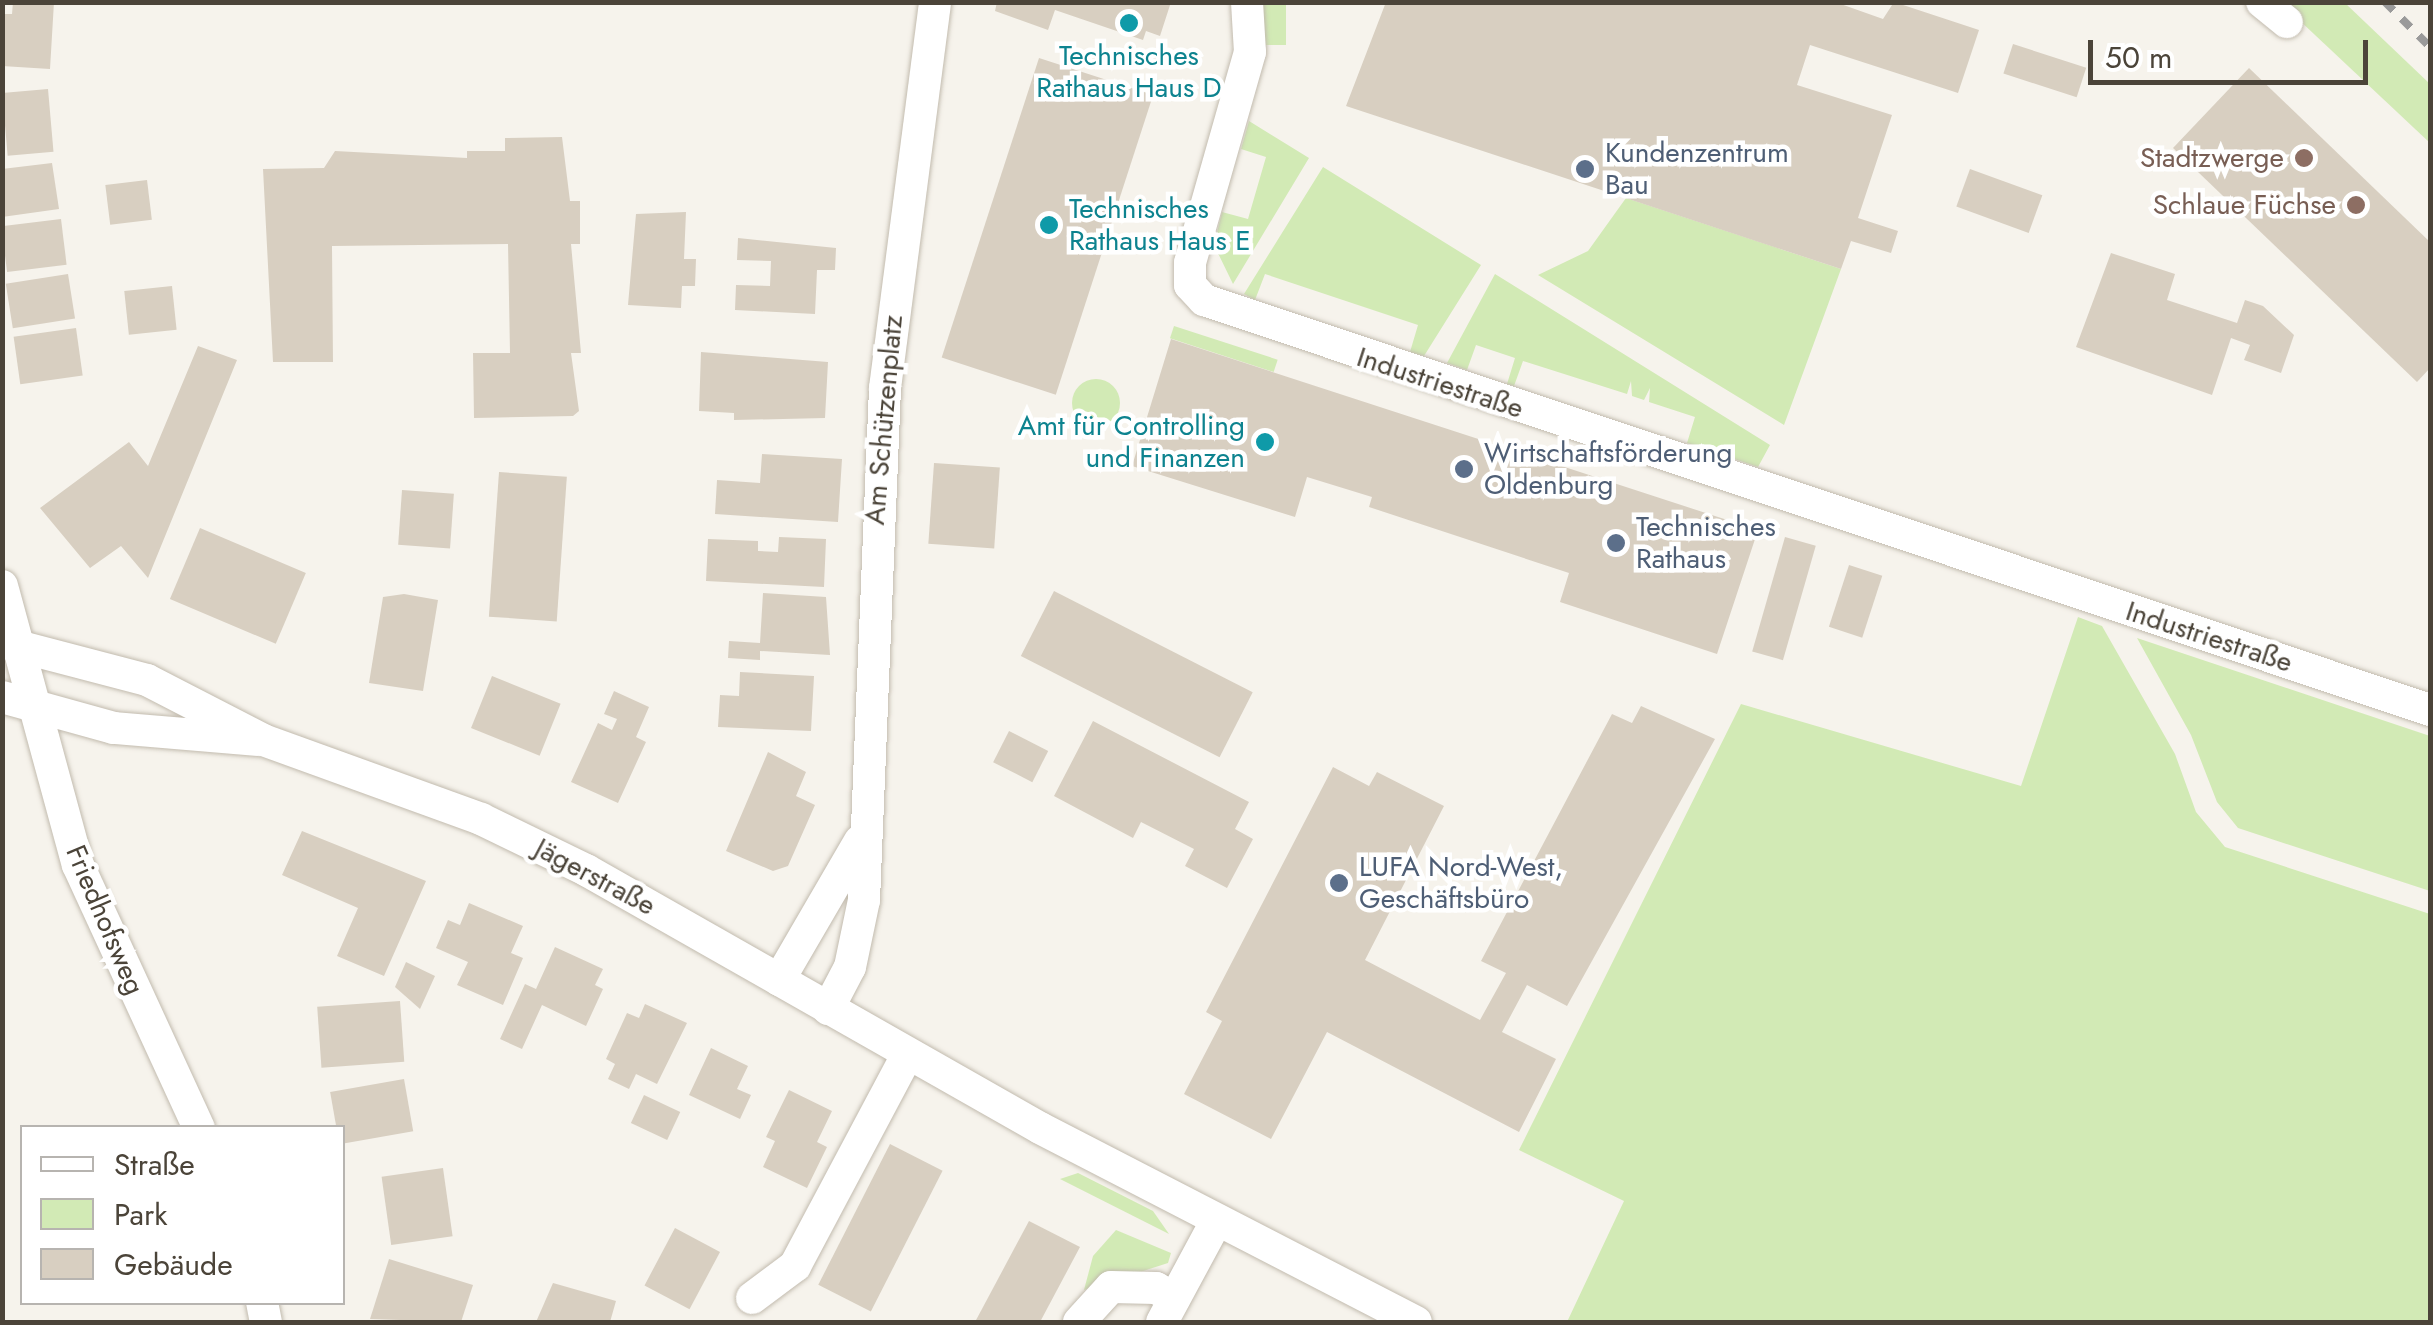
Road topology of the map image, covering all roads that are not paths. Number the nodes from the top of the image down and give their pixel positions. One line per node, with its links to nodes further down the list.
1 (935, 2): 8 (street, Am Schützenplatz)
2 (1247, 2): 6 (street, Industriestraße)
3 (2, 586): 4 (street, Friedhofsweg)
4 (8, 643): 5 (street, Friedhofsweg); 7 (street, Jägerstraße)
5 (16, 701): 7 (street, Jägerstraße); 12 (street, Friedhofsweg)
6 (2430, 710)
7 (263, 740): 9 (street, Jägerstraße)
8 (860, 840): 9 (street, Am Schützenplatz); 10 (street, Am Schützenplatz)
9 (779, 980): 10 (street, Jägerstraße)
10 (828, 1009): 11 (street, Jägerstraße)
11 (906, 1056): 13 (street, Jägerstraße); 14 (street)
12 (198, 1125)
13 (1218, 1220): 15 (street); 17 (street, Jägerstraße)
14 (752, 1298)
15 (1168, 1310): 16 (street)
16 (1079, 1322)
17 (1416, 1322)

